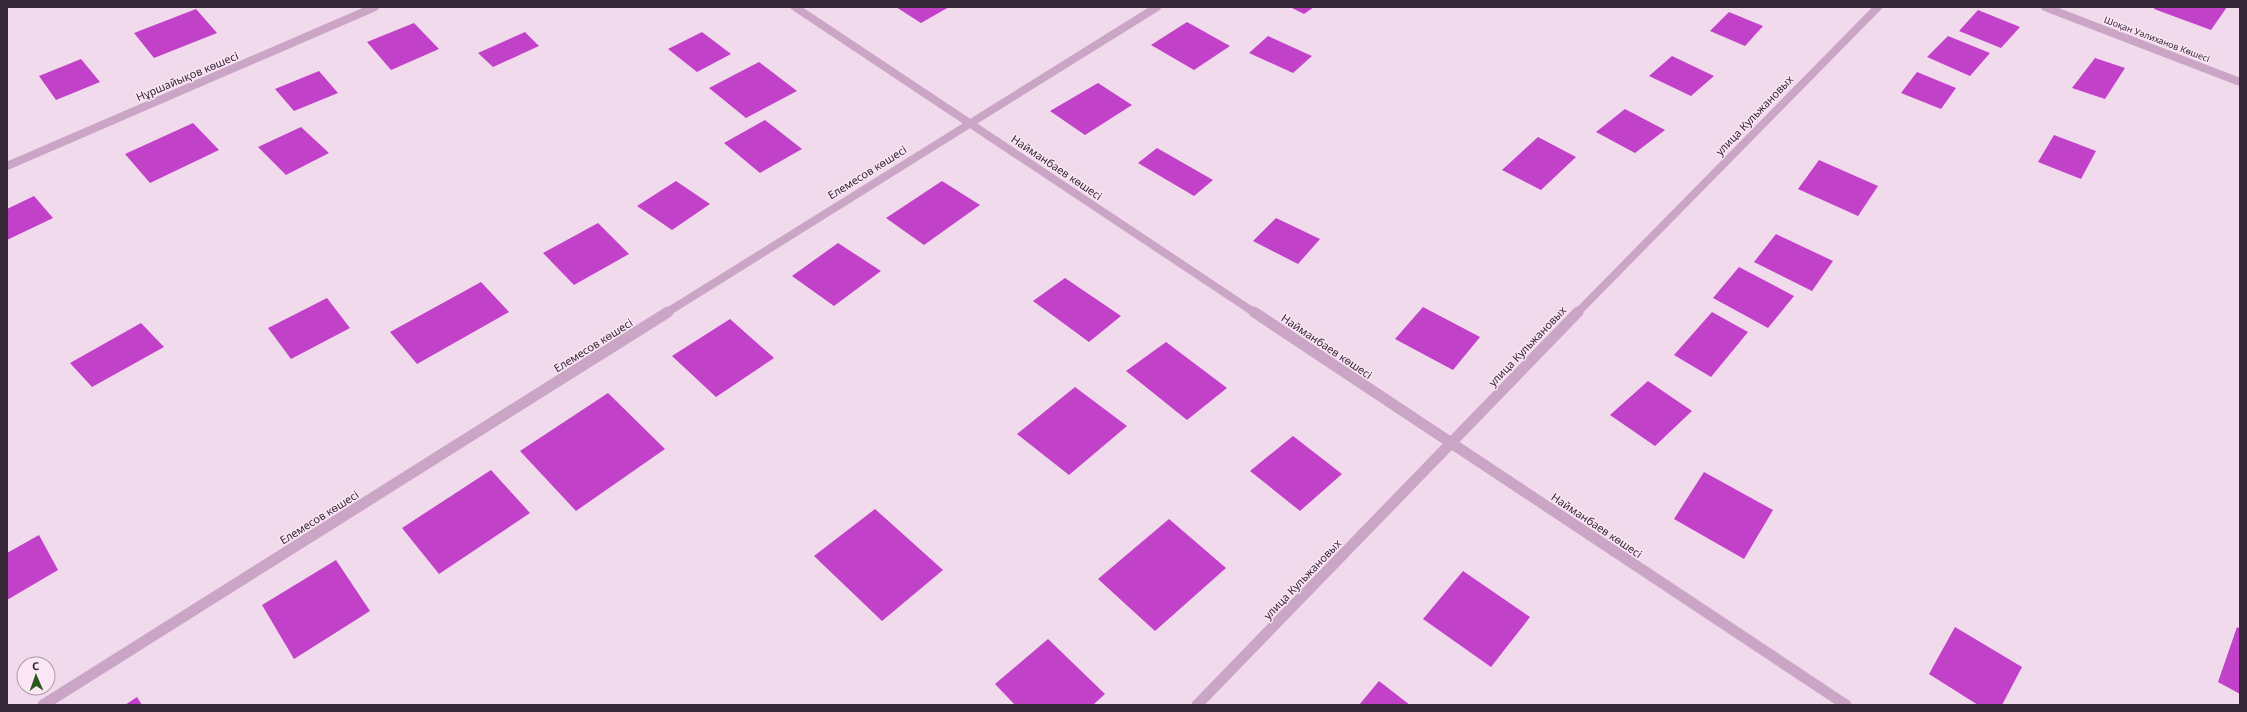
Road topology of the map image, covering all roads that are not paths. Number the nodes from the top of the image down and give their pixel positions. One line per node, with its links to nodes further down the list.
1 (375, 7): 8 (street, Нұршайықов көшесі)
2 (795, 7): 7 (street, Найманбаев көшесі)
3 (1157, 7): 7 (street, Елемесов көшесі)
4 (1878, 7): 9 (street, улица Кульжановых)
5 (2045, 7): 6 (street, Шоқан Уәлиханов Көшесі)
6 (2240, 82)
7 (968, 122): 9 (street, Найманбаев көшесі); 10 (street, Елемесов көшесі)
8 (7, 166)
9 (1450, 442): 11 (street, улица Кульжановых); 12 (street, Найманбаев көшесі)
10 (43, 705)
11 (1197, 705)
12 (1846, 705)

